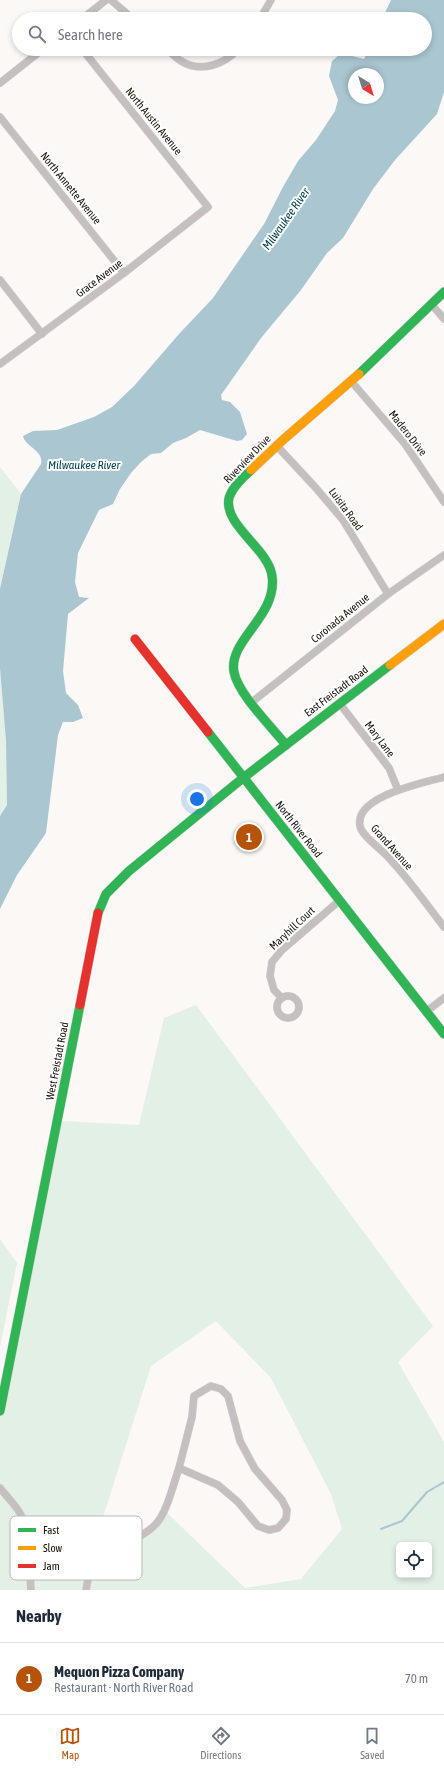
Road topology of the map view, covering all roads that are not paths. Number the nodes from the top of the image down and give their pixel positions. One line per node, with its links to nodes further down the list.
1 (106, 0): 4 (street)
2 (111, 0): 5 (street)
3 (271, 0): 6 (street)
4 (91, 12)
5 (125, 12)
6 (264, 12)
7 (35, 56): 11 (street)
8 (88, 56): 13 (street, North Austin Avenue)
9 (175, 56): 10 (street)
10 (232, 56)
11 (0, 83)
12 (0, 116): 14 (street, North Annette Avenue)
13 (208, 207): 14 (street, Grace Avenue)
14 (124, 273): 19 (street, Grace Avenue)
15 (0, 280): 19 (street)
16 (444, 292): 17 (street, Riverview Drive)
17 (432, 305): 18 (street); 21 (street, Riverview Drive)
18 (444, 319)
19 (42, 334): 20 (street, Grace Avenue)
20 (0, 364)
21 (351, 381): 22 (street, Riverview Drive); 23 (street, Madero Drive)
22 (276, 445): 25 (street, Luisita Road); 28 (street, Riverview Drive)
23 (444, 502)
24 (444, 555): 25 (street, Coronada Avenue)
25 (388, 594): 28 (street, Coronada Avenue)
26 (444, 624): 29 (street, East Freistadt Road)
27 (135, 639): 32 (street, North River Road)
28 (252, 702): 30 (street, Riverview Drive)
29 (340, 704): 30 (street, East Freistadt Road); 33 (street, Mary Lane)
30 (286, 745): 32 (street, East Freistadt Road)
31 (444, 777): 33 (street, Grand Avenue)
32 (243, 778): 34 (street, North River Road); 40 (street, West Freistadt Road)
33 (398, 790): 35 (street, Grand Avenue)
34 (339, 901): 36 (street, Maryhill Court); 38 (street, North River Road)
35 (444, 927)
36 (282, 998)
37 (444, 998): 38 (street)
38 (427, 1012): 39 (street, North River Road)
39 (444, 1034)
40 (0, 1411)
41 (180, 1468): 41 (street); 44 (street)
42 (0, 1488): 43 (street)
43 (22, 1516)
44 (142, 1535)
45 (30, 1580): 47 (street)
46 (88, 1580): 48 (street)
47 (31, 1590)
48 (86, 1590)

